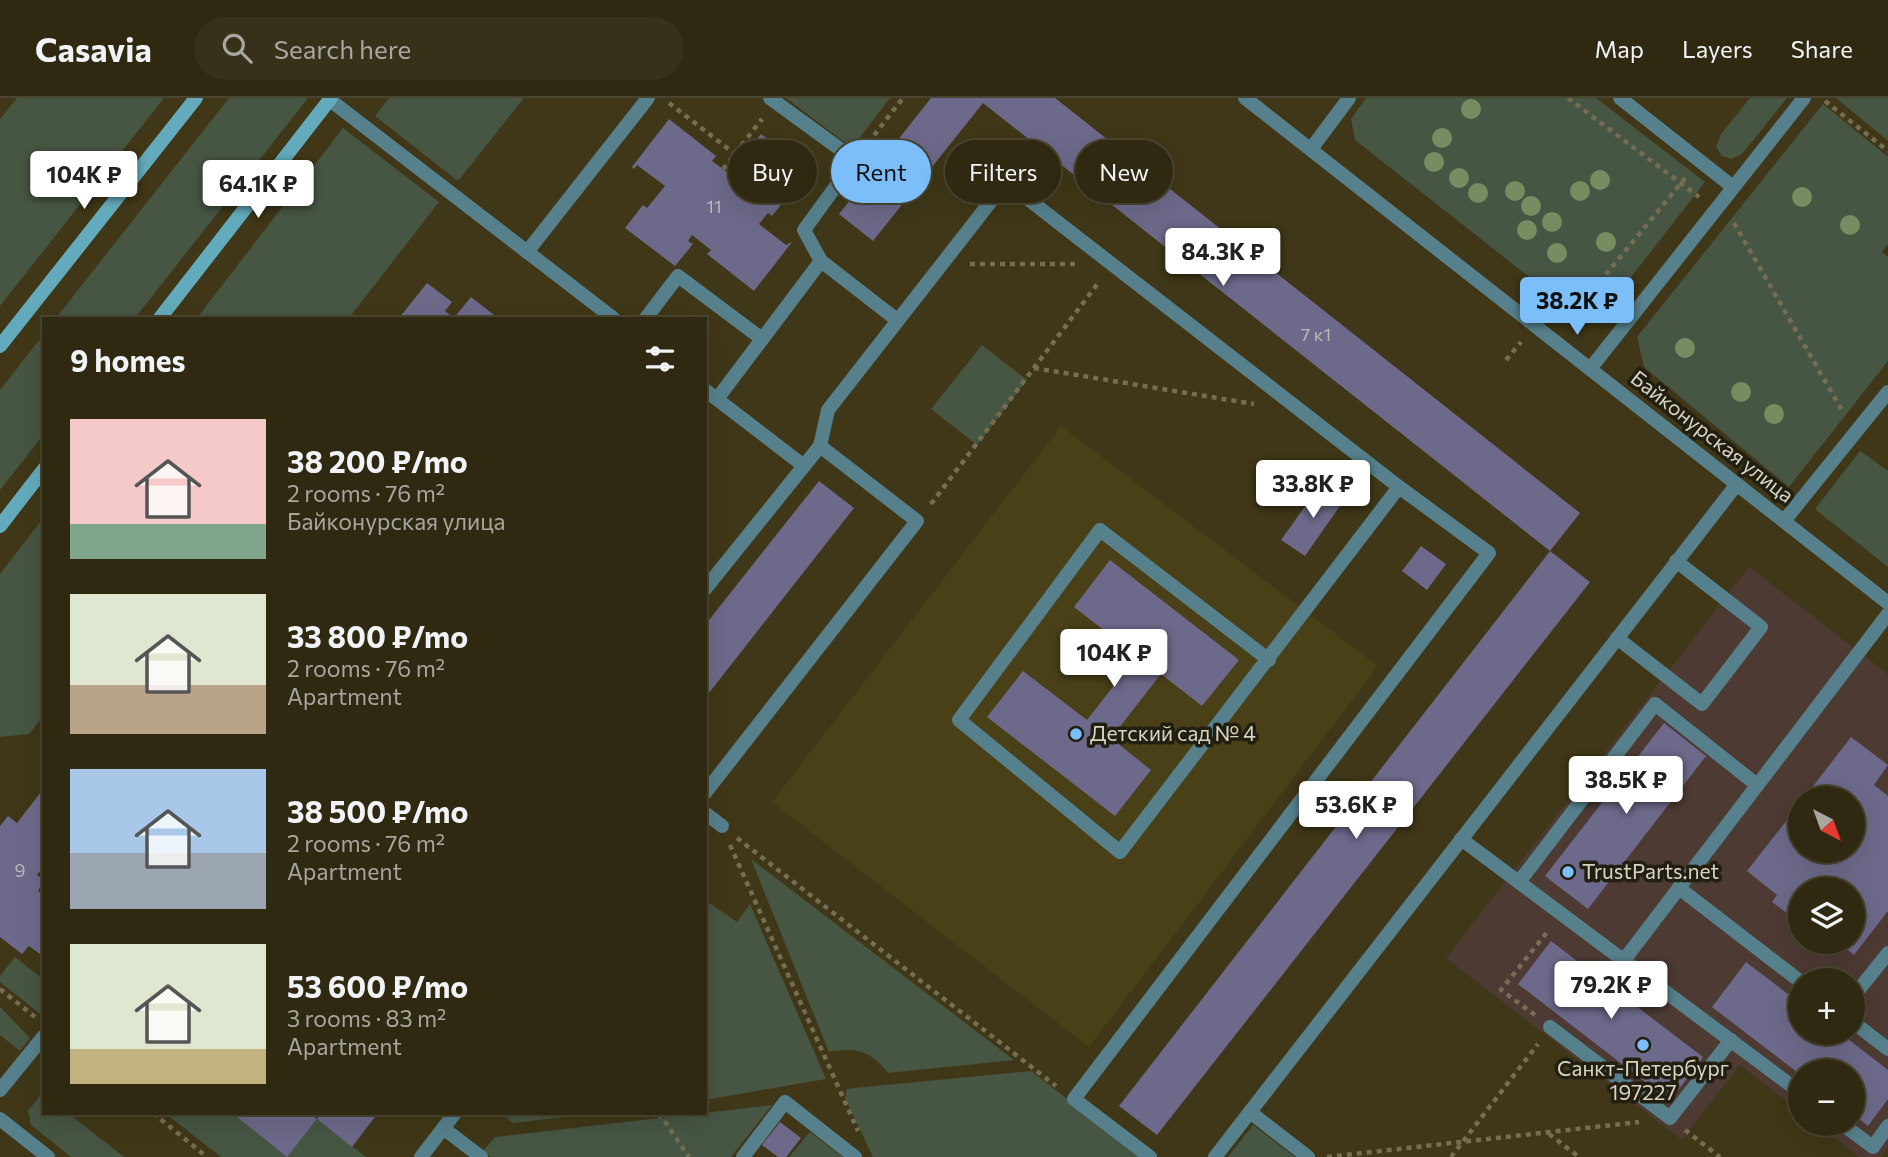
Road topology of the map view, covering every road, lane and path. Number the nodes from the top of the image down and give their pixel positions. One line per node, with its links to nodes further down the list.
1 (196, 98): 35 (main road)
2 (648, 98): 25 (street)
3 (663, 98): 15 (path)
4 (771, 98): 14 (street)
5 (903, 98): 13 (path)
6 (1245, 98): 16 (street, Байконурская улица)
7 (1349, 98): 16 (street)
8 (1568, 98): 21 (path)
9 (1620, 98): 18 (street)
10 (1804, 98): 22 (street)
11 (1822, 98): 17 (path)
12 (330, 99): 25 (street); 29 (main road)
13 (870, 140)
14 (831, 142)
15 (728, 149)
16 (1311, 149): 33 (street, Байконурская улица)
17 (1888, 151)
18 (1700, 160): 21 (path); 22 (street)
19 (728, 163): 20 (path)
20 (723, 169)
21 (1681, 183): 24 (path); 33 (path)
22 (1733, 187): 24 (street)
23 (831, 193): 26 (street)
24 (1716, 209): 38 (street); 42 (path)
25 (527, 252): 30 (street)
26 (821, 261): 32 (street); 34 (street)
27 (941, 264): 28 (path); 28 (street); 32 (street)
28 (1112, 264): 37 (path); 47 (street)
29 (161, 317)
30 (612, 317)
31 (647, 317): 34 (street)
32 (897, 320): 43 (street)
33 (1535, 325): 36 (path); 38 (street, Байконурская улица)
34 (762, 340): 40 (street)
35 (0, 346)
36 (1506, 360)
37 (1034, 368): 41 (path); 48 (path)
38 (1590, 369): 46 (street, Байконурская улица)
39 (1888, 393): 42 (street)
40 (711, 394): 44 (street)
41 (1262, 405)
42 (1855, 434): 49 (street)
43 (820, 446): 44 (street); 48 (street)
44 (804, 466): 52 (street)
45 (42, 472): 50 (main road)
46 (1737, 484): 49 (street, Байконурская улица); 51 (street)
47 (1399, 487): 56 (street); 78 (street)
48 (918, 521): 58 (street)
49 (1784, 521): 53 (street, Байконурская улица)
50 (0, 526)
51 (1676, 561): 55 (street); 55 (street)
52 (707, 587)
53 (1888, 603)
54 (1888, 614): 57 (street)
55 (1617, 638): 61 (street)
56 (1269, 660): 56 (street)
57 (1757, 785): 62 (street); 63 (street)
58 (707, 790)
59 (707, 815): 60 (street)
60 (722, 826): 78 (path); 88 (path)
61 (1461, 839): 62 (street); 79 (street)
62 (1519, 882): 64 (street)
63 (1679, 888): 66 (street); 67 (street)
64 (1561, 914): 66 (street); 71 (path)
65 (1888, 953): 68 (street)
66 (1624, 960): 74 (street)
67 (1788, 972)
68 (1865, 982)
69 (0, 989): 70 (path)
70 (42, 1023)
71 (1550, 1027): 83 (street); 90 (path)
72 (1865, 1031): 75 (street)
73 (42, 1038): 77 (street)
74 (1731, 1040): 76 (street); 83 (street)
75 (1888, 1049)
76 (1788, 1083)
77 (0, 1090)
78 (1074, 1099): 98 (street)
79 (1250, 1112): 99 (street); 100 (street)
80 (155, 1115): 92 (path)
81 (453, 1115): 86 (street)
82 (660, 1115): 95 (path)
83 (1670, 1118): 87 (path); 104 (path)
84 (0, 1119): 91 (street)
85 (1888, 1126): 89 (street)
86 (443, 1128): 93 (street); 94 (street)
87 (1548, 1133): 90 (path); 103 (path)
88 (859, 1134)
89 (1858, 1136)
90 (1462, 1143): 101 (path); 102 (path)
91 (48, 1157)
92 (207, 1157)
93 (421, 1157)
94 (481, 1157)
95 (689, 1157)
96 (743, 1157): 97 (street)
97 (855, 1157)
98 (1150, 1157)
99 (1215, 1157)
100 (1308, 1157)
101 (1324, 1157)
102 (1451, 1157)
103 (1579, 1157)
104 (1720, 1157)

